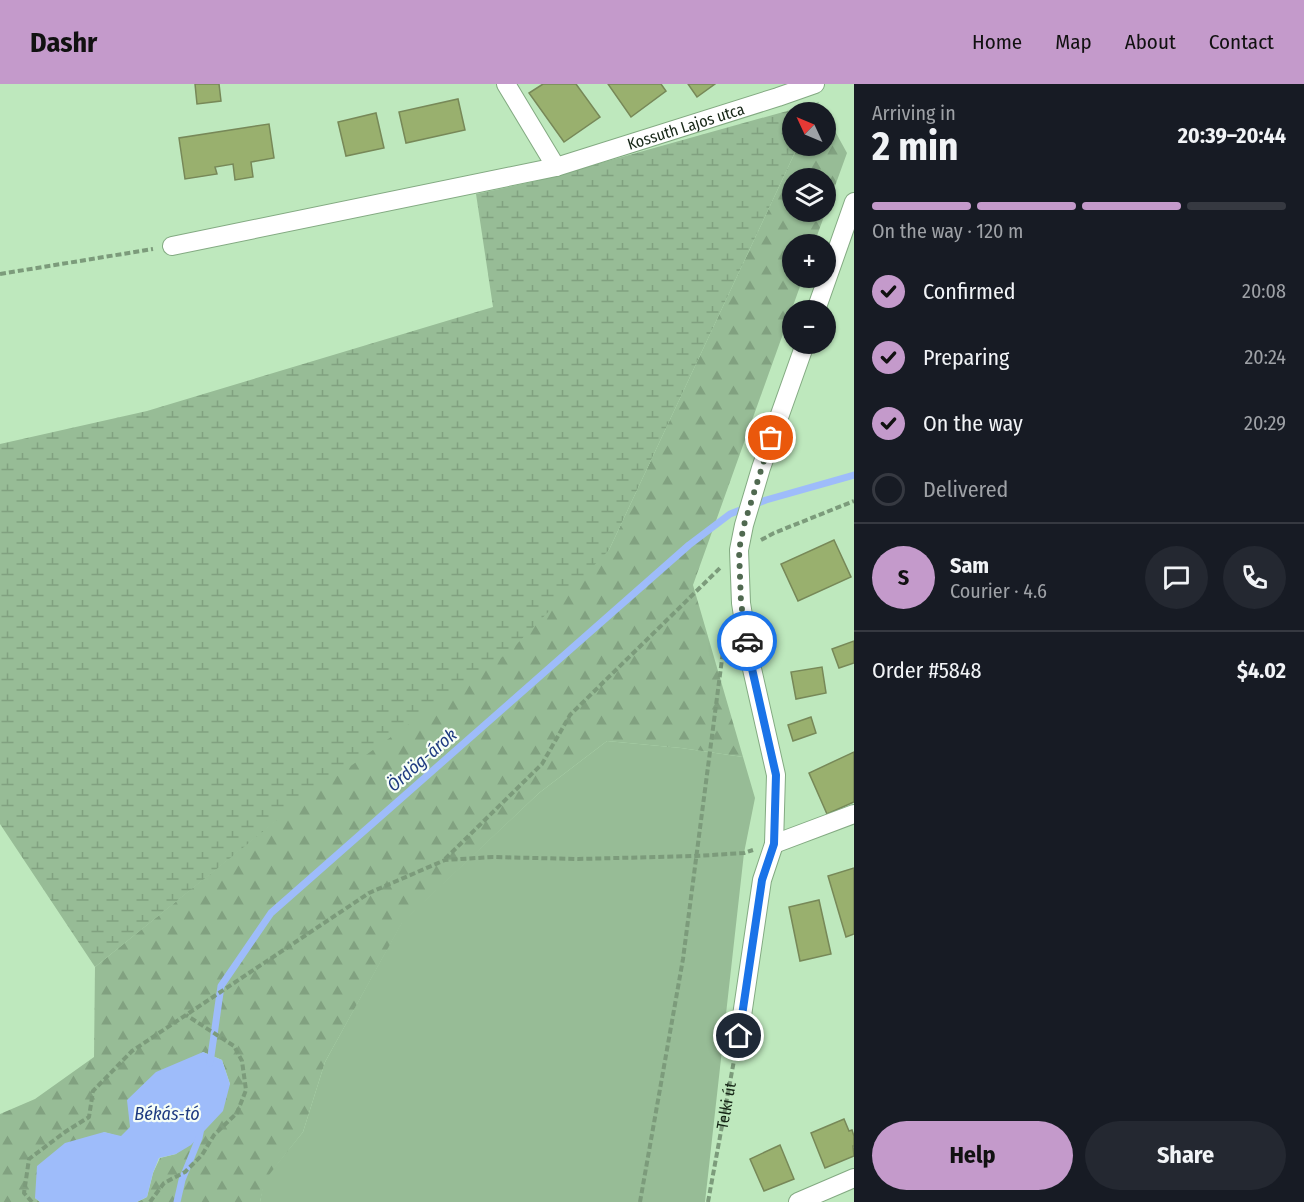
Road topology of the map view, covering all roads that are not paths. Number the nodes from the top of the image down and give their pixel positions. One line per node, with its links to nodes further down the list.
1 (506, 84): 4 (street)
2 (815, 84): 3 (street, Kossuth Lajos utca)
3 (773, 90): 4 (street, Kossuth Lajos utca)
4 (556, 166): 6 (street, Kossuth Lajos utca)
5 (854, 201): 7 (street)
6 (172, 246)
7 (819, 300)
8 (801, 354): 10 (street)
9 (854, 814): 10 (street)
10 (774, 844): 11 (street)
11 (739, 1036)
12 (854, 1178): 13 (street)
13 (798, 1202)

